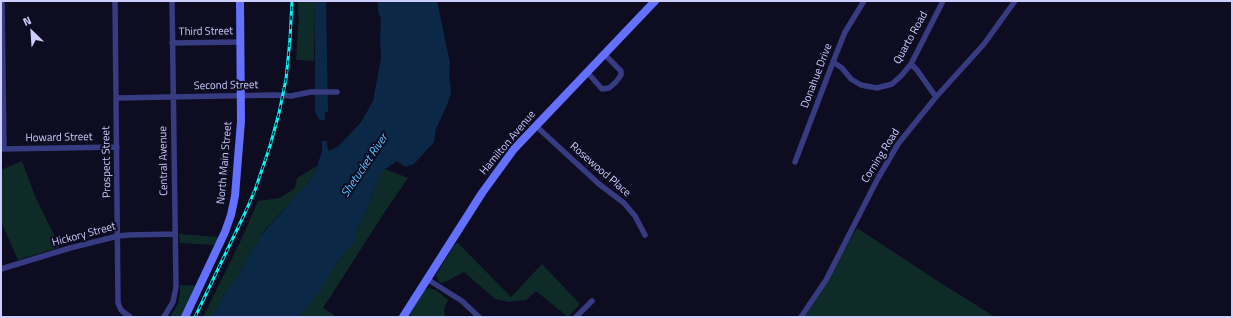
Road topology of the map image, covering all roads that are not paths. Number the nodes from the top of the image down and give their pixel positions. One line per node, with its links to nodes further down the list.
1 (2, 1): 22 (street)
2 (115, 1): 19 (street, Prospect Street)
3 (172, 1): 10 (street, Central Avenue)
4 (240, 1): 9 (main road, North Main Street)
5 (655, 1): 11 (main road, Hamilton Avenue)
6 (864, 1): 12 (street, Donahue Drive)
7 (943, 1): 13 (street, Quarto Road)
8 (1015, 1): 18 (street, Corning Road)
9 (241, 42): 10 (street, Third Street); 16 (main road, North Main Street)
10 (172, 43): 17 (street, Central Avenue)
11 (604, 54): 14 (main road, Hamilton Avenue); 14 (street)
12 (833, 62): 13 (street, Quarto Road); 23 (street, Donahue Drive)
13 (911, 64): 18 (street)
14 (587, 72): 20 (main road, Hamilton Avenue)
15 (337, 92): 16 (street, Second Street)
16 (241, 96): 17 (street, Second Street); 32 (main road, North Main Street)
17 (173, 97): 19 (street, Second Street); 24 (street, Central Avenue)
18 (936, 97): 36 (street, Corning Road)
19 (116, 98): 21 (street, Prospect Street)
20 (536, 126): 25 (street, Rosewood Place); 28 (main road, Hamilton Avenue)
21 (117, 147): 22 (street, Howard Street); 26 (street, Prospect Street)
22 (3, 149)
23 (795, 162)
24 (175, 234): 26 (street, Hickory Street); 31 (street, Central Avenue)
25 (645, 235)
26 (118, 236): 27 (street, Hickory Street); 30 (street, Prospect Street)
27 (1, 269)
28 (427, 279): 33 (main road, Hamilton Avenue); 34 (street)
29 (592, 301): 35 (street)
30 (130, 317)
31 (164, 317)
32 (185, 317)
33 (402, 317)
34 (478, 317)
35 (576, 317)
36 (801, 317)

